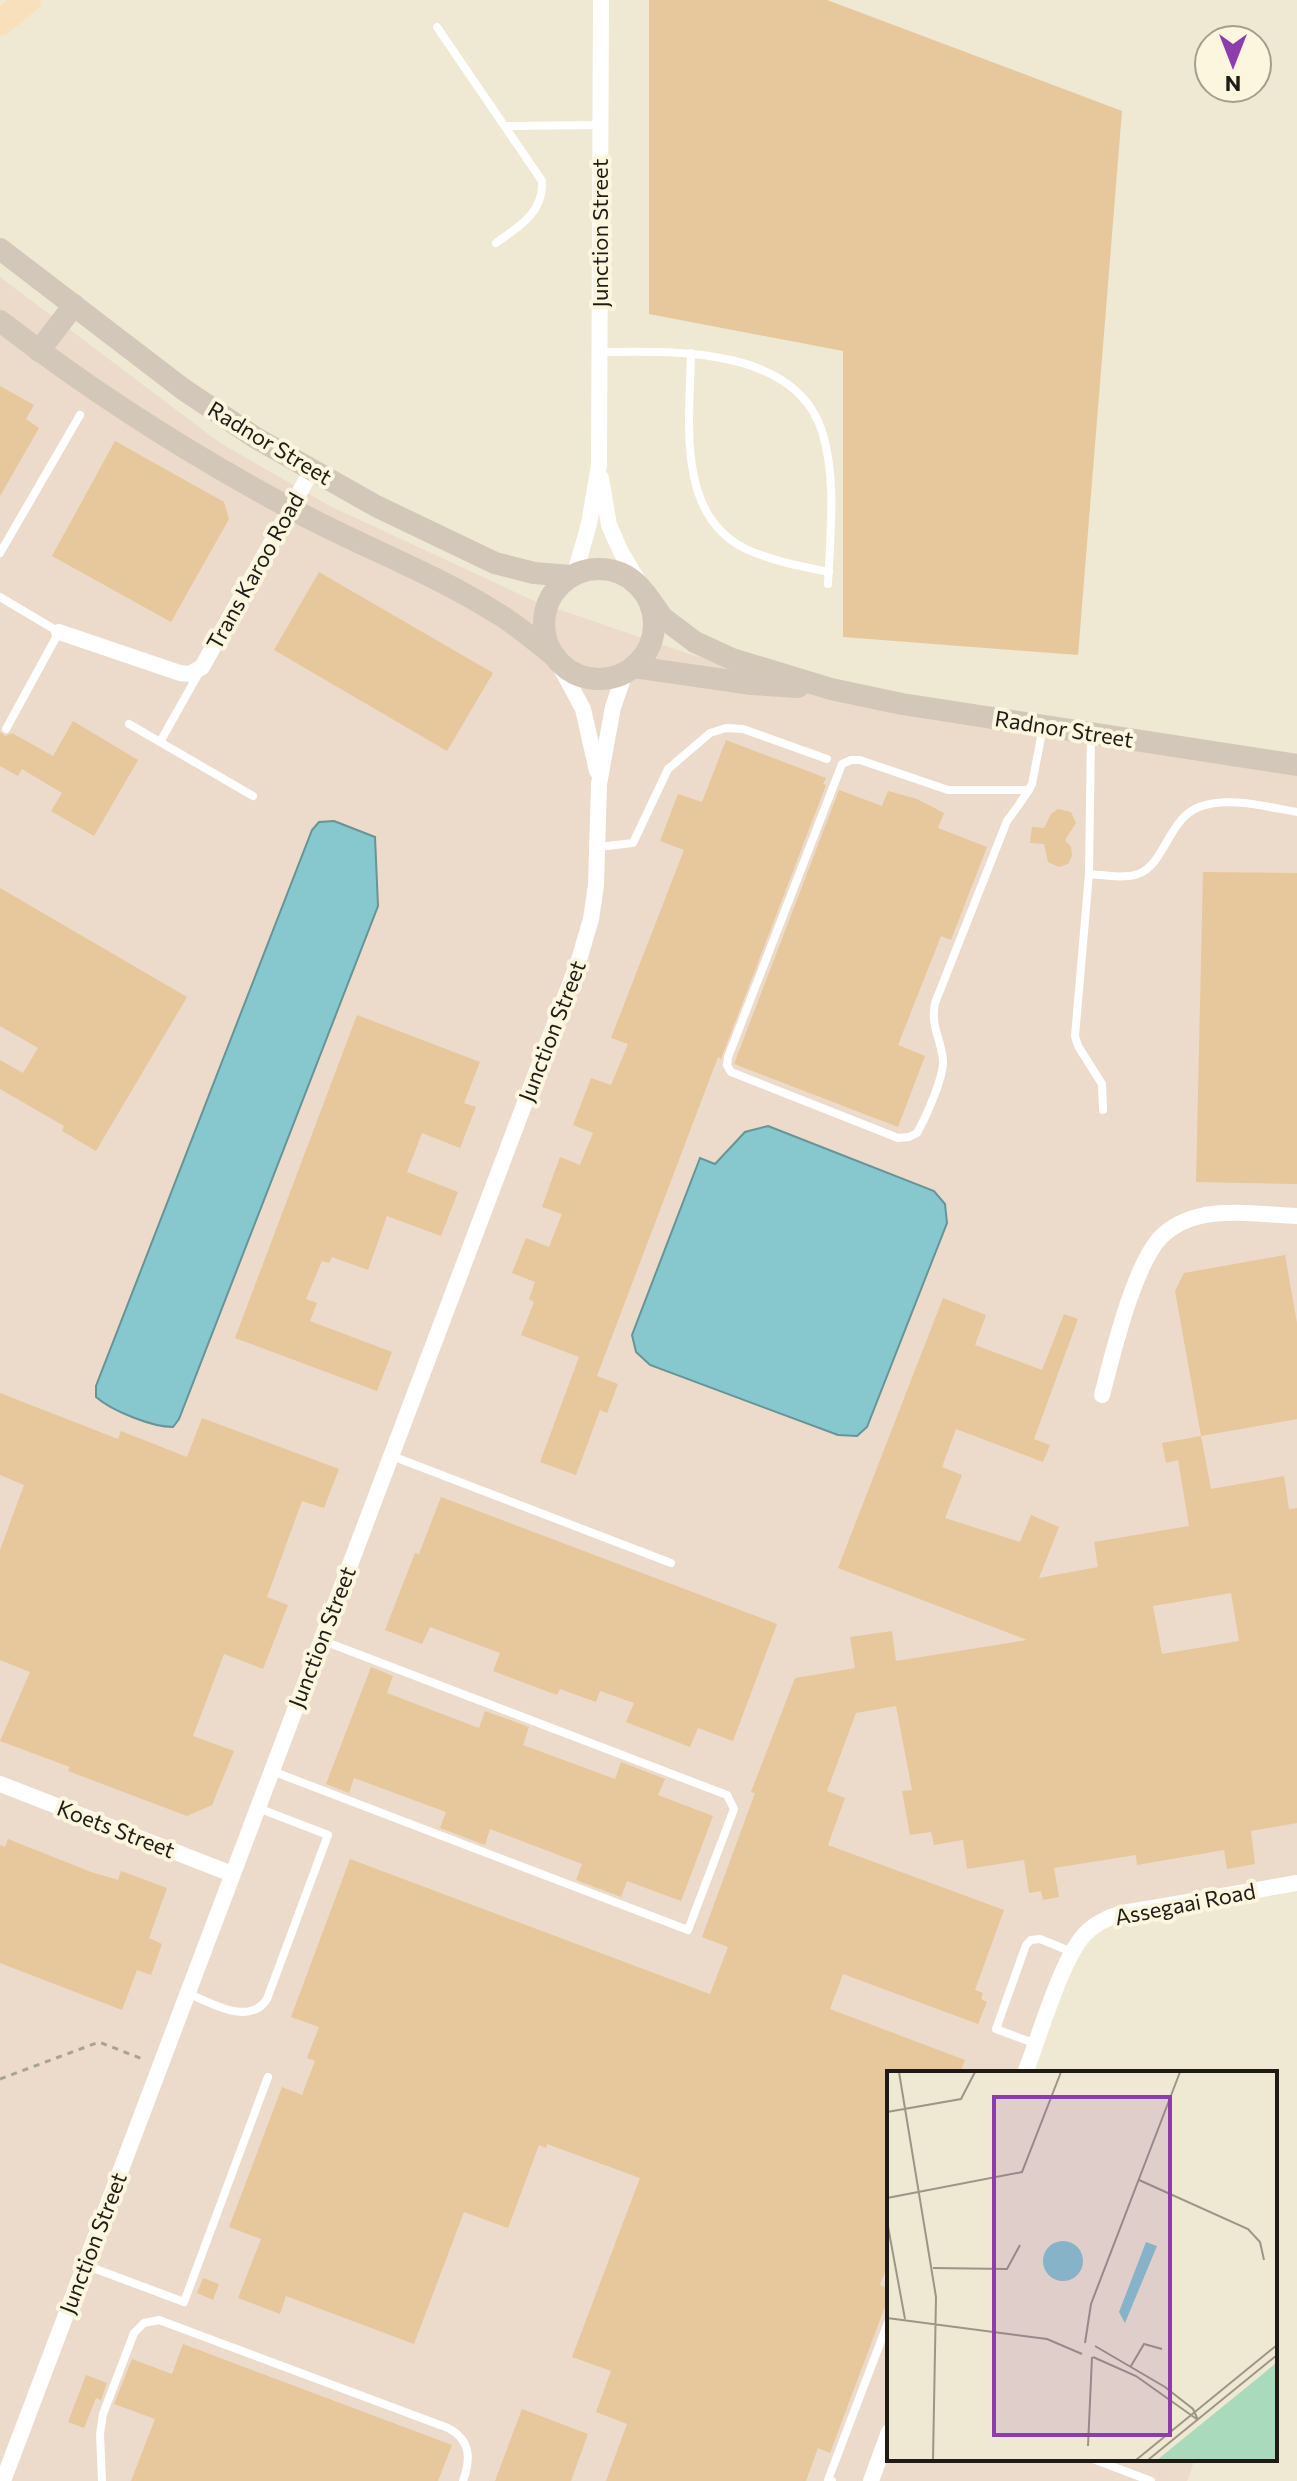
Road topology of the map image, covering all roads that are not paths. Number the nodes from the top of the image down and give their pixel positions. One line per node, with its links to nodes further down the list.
1 (28, 0): 3 (main road)
2 (601, 0): 5 (street, Junction Street)
3 (0, 23)
4 (437, 27): 6 (lane)
5 (600, 125): 6 (lane); 12 (street, Junction Street)
6 (505, 126): 7 (lane)
7 (496, 243)
8 (0, 249): 9 (street, Radnor Street)
9 (74, 305): 11 (street); 16 (street, Radnor Street)
10 (0, 321): 11 (street, Radnor Street)
11 (39, 351): 17 (street, Radnor Street)
12 (599, 352): 13 (lane); 15 (street, Junction Street)
13 (691, 353): 19 (lane); 19 (lane)
14 (80, 415): 18 (lane)
15 (599, 465): 20 (street, Junction Street); 22 (street, Junction Street)
16 (312, 470): 17 (street, Trans Karoo Road); 20 (street, Radnor Street)
17 (290, 508): 25 (street, Radnor Street); 26 (street, Trans Karoo Road)
18 (0, 553)
19 (829, 572): 21 (lane)
20 (573, 574): 22 (street); 25 (street)
21 (828, 584)
22 (644, 592): 27 (street); 28 (street, Radnor Street)
23 (0, 597): 24 (lane)
24 (59, 632): 26 (street, Trans Karoo Road); 31 (lane)
25 (555, 657): 27 (street); 36 (street, Junction Street)
26 (202, 667): 33 (lane)
27 (629, 670): 28 (street, Radnor Street); 36 (street, Junction Street)
28 (831, 689): 30 (street, Radnor Street)
29 (129, 724): 33 (lane)
30 (1043, 727): 32 (street, Radnor Street); 37 (lane)
31 (6, 729)
32 (1091, 734): 35 (street, Radnor Street); 41 (lane)
33 (160, 742): 38 (lane)
34 (827, 759): 40 (lane)
35 (1297, 765)
36 (599, 784): 40 (street, Junction Street)
37 (1029, 790): 37 (lane)
38 (253, 796)
39 (1297, 812): 41 (lane)
40 (598, 847): 45 (street, Junction Street)
41 (1089, 874): 42 (lane)
42 (1103, 1110)
43 (1297, 1216): 44 (street)
44 (1102, 1395)
45 (391, 1456): 46 (lane); 47 (street, Junction Street)
46 (671, 1563)
47 (321, 1640): 48 (street, Junction Street); 48 (lane)
48 (272, 1771): 50 (street, Junction Street)
49 (0, 1784): 51 (street, Koets Street)
50 (258, 1808): 51 (street, Junction Street); 54 (lane)
51 (232, 1874): 54 (street, Junction Street)
52 (1297, 1883): 53 (street, Assegaai Road)
53 (1072, 1952): 55 (street, Assegaai Road); 55 (lane)
54 (187, 1993): 58 (street, Junction Street)
55 (1036, 2044): 56 (street, Assegaai Road)
56 (1026, 2071)
57 (268, 2077): 58 (lane)
58 (84, 2264): 62 (street, Junction Street)
59 (887, 2325): 65 (lane)
60 (887, 2437): 66 (street)
61 (1098, 2461): 67 (lane)
62 (3, 2481)
63 (102, 2481): 64 (lane)
64 (463, 2481)
65 (832, 2481)
66 (871, 2481)
67 (1151, 2481)

